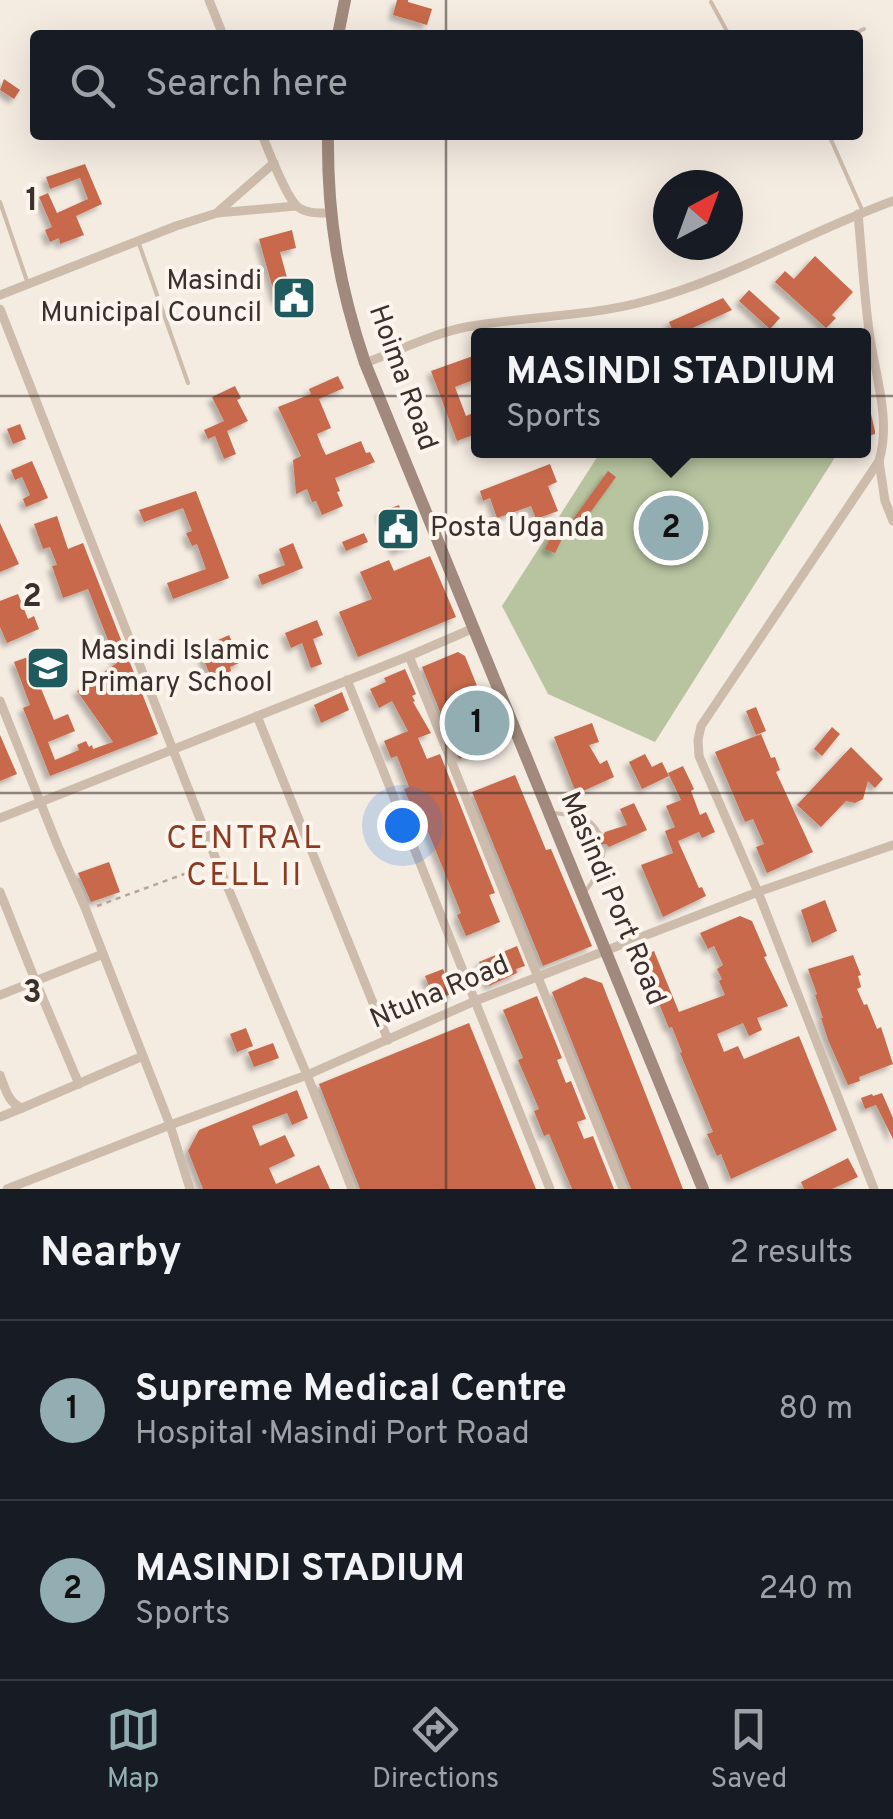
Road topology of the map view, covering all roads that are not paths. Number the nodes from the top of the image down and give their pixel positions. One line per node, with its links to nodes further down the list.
1 (209, 0): 4 (street)
2 (345, 0): 5 (main road)
3 (711, 2): 6 (lane)
4 (221, 30)
5 (339, 30)
6 (726, 30)
7 (264, 140): 10 (street)
8 (328, 140): 15 (main road, Hoima Road)
9 (831, 140): 16 (lane)
10 (274, 163): 13 (street); 14 (street)
11 (893, 201): 16 (street)
12 (0, 202): 18 (lane)
13 (296, 206): 14 (street); 15 (street)
14 (217, 213): 17 (street)
15 (330, 213): 23 (main road, Hoima Road)
16 (861, 213): 21 (street); 23 (street)
17 (138, 241): 18 (street); 24 (lane)
18 (28, 284): 19 (street)
19 (0, 295)
20 (0, 309): 32 (street)
21 (869, 328)
22 (871, 346): 25 (street)
23 (366, 364): 27 (main road, Hoima Road)
24 (188, 383)
25 (879, 460): 26 (street); 40 (street)
26 (893, 521)
27 (474, 628): 28 (street); 34 (main road, Masindi Port Road)
28 (408, 656): 29 (street); 44 (street)
29 (347, 680): 31 (street); 47 (street)
30 (0, 701): 33 (street)
31 (257, 716): 32 (street); 48 (street)
32 (173, 749): 33 (street); 51 (street)
33 (40, 800): 35 (street); 43 (street)
34 (548, 813): 36 (lane); 41 (main road, Masindi Port Road)
35 (0, 818)
36 (600, 834)
37 (893, 845): 40 (street, Ntuha Road)
38 (604, 849): 41 (lane)
39 (0, 892): 45 (street)
40 (758, 892): 42 (street, Ntuha Road); 62 (street)
41 (583, 894): 42 (main road, Masindi Port Road)
42 (607, 950): 44 (street, Ntuha Road); 61 (main road, Masindi Port Road)
43 (103, 954): 45 (street); 49 (street)
44 (537, 977): 47 (street, Ntuha Road); 60 (street)
45 (34, 980): 46 (street); 52 (street)
46 (0, 995)
47 (475, 1000): 48 (street, Ntuha Road); 59 (street)
48 (388, 1040): 51 (street, Ntuha Road)
49 (143, 1056): 52 (street); 55 (street)
50 (0, 1074): 53 (street)
51 (307, 1076): 55 (street, Ntuha Road); 58 (street)
52 (80, 1084): 53 (street)
53 (22, 1108): 54 (street)
54 (0, 1118)
55 (170, 1125): 56 (street, Ntuha Road); 57 (street)
56 (7, 1189)
57 (190, 1189)
58 (352, 1189)
59 (550, 1189)
60 (623, 1189)
61 (703, 1189)
62 (874, 1189)

